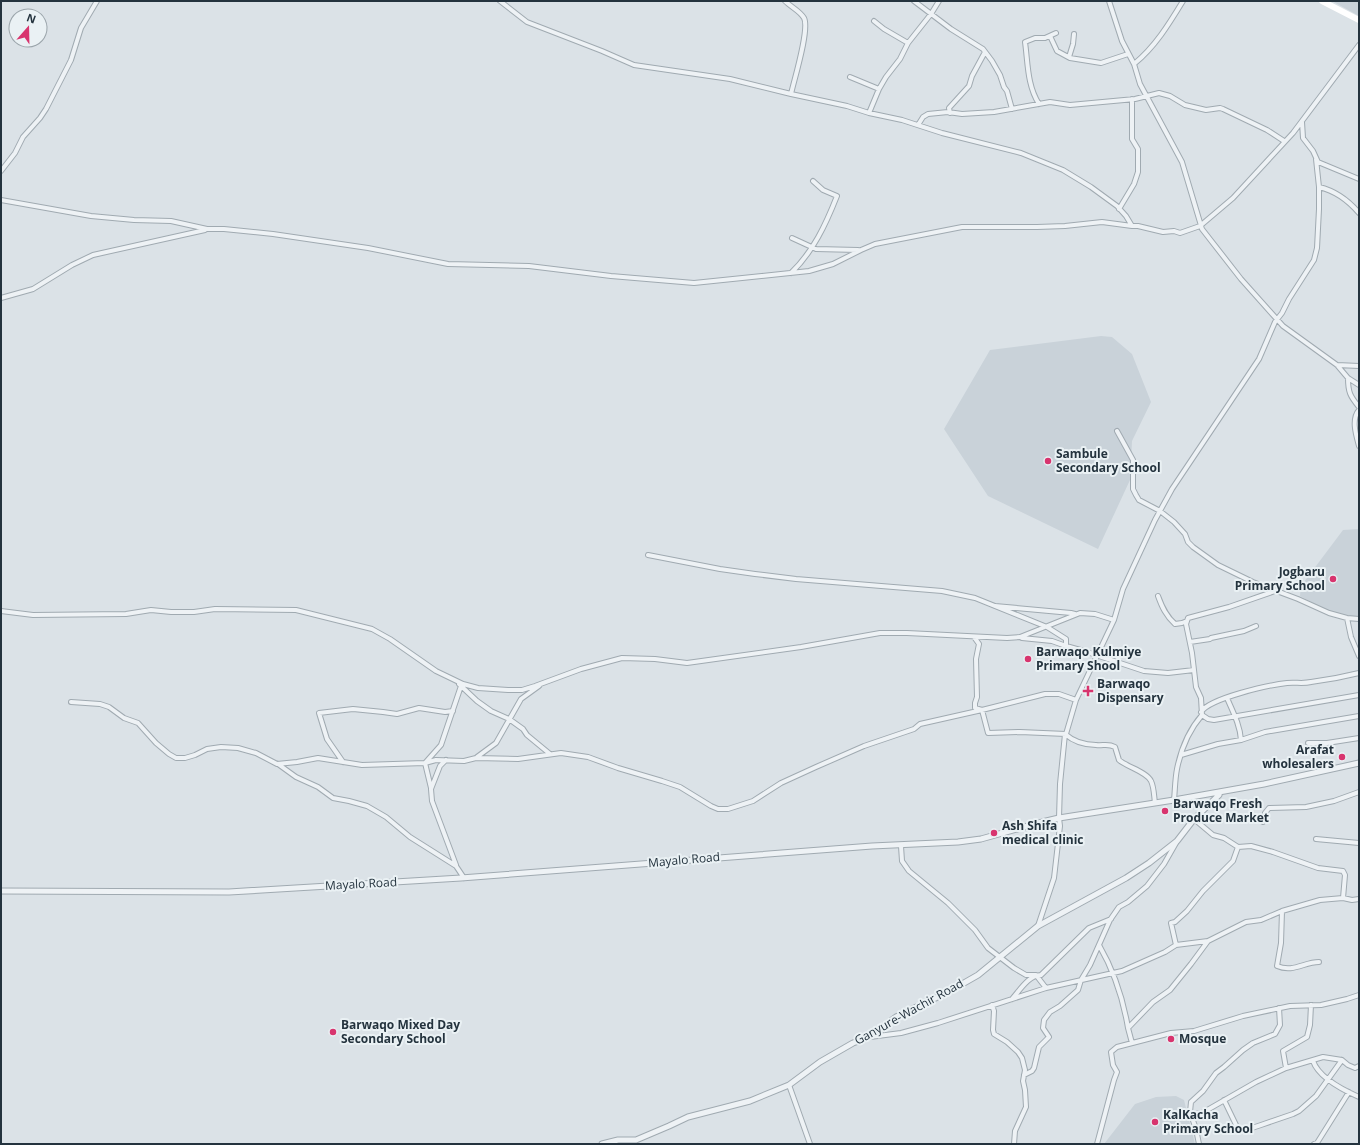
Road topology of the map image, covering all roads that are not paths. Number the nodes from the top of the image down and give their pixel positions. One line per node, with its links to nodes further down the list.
1 (97, 1): 34 (street)
2 (500, 1): 23 (street)
3 (785, 1): 23 (street)
4 (914, 1): 9 (street)
5 (939, 1): 9 (street)
6 (1109, 1): 18 (street)
7 (1183, 1): 20 (street)
8 (1322, 1): 10 (main road)
9 (932, 14): 15 (street); 17 (street)
10 (1359, 20)
11 (874, 21): 15 (street)
12 (1056, 33): 14 (street)
13 (1074, 34): 19 (street)
14 (1050, 36): 19 (street); 26 (street)
15 (908, 43): 22 (street)
16 (1359, 44): 30 (street)
17 (985, 52): 27 (street); 29 (street)
18 (1128, 54): 19 (street); 20 (street)
19 (1069, 57)
20 (1134, 64): 24 (street)
21 (850, 77): 22 (street)
22 (879, 89): 28 (street)
23 (791, 94): 28 (street)
24 (1146, 96): 25 (street); 32 (street); 42 (street)
25 (1132, 99): 26 (street); 39 (street)
26 (1039, 104): 27 (street)
27 (1012, 109): 29 (street)
28 (869, 113): 31 (street)
29 (950, 113): 31 (street)
30 (1302, 122): 32 (street); 33 (street)
31 (918, 125): 39 (street)
32 (1284, 141): 42 (street)
33 (1316, 159): 35 (street); 37 (street)
34 (1, 171)
35 (1359, 179)
36 (813, 181): 45 (street)
37 (1319, 187): 40 (street); 49 (street)
38 (1, 200): 43 (street)
39 (1119, 209): 41 (street)
40 (1359, 214)
41 (1132, 226): 42 (street); 46 (street)
42 (1200, 226): 49 (street)
43 (207, 229): 47 (street); 48 (street)
44 (792, 238): 45 (street)
45 (812, 247): 46 (street); 47 (street)
46 (861, 250): 47 (street)
47 (791, 274)
48 (1, 298)
49 (1278, 319): 50 (street); 57 (street)
50 (1337, 365): 51 (street); 52 (street)
51 (1359, 366)
52 (1348, 378): 53 (street); 54 (street)
53 (1359, 386)
54 (1359, 408): 56 (street)
55 (1117, 431): 57 (street)
56 (1359, 446)
57 (1160, 511): 59 (street); 66 (street)
58 (648, 555): 61 (street)
59 (1275, 591): 64 (street); 67 (street)
60 (1158, 596): 67 (street)
61 (992, 606): 63 (street); 69 (street)
62 (1, 611): 78 (street)
63 (1076, 614): 66 (street); 69 (street)
64 (1346, 618): 65 (street); 75 (street)
65 (1359, 619)
66 (1114, 620): 74 (street)
67 (1187, 621): 72 (street)
68 (1256, 626): 72 (street)
69 (1047, 627): 71 (street); 73 (street)
70 (974, 637): 71 (street); 79 (street); 85 (street)
71 (1020, 637): 73 (street)
72 (1190, 642): 76 (street)
73 (1066, 646): 74 (street)
74 (1097, 655): 76 (street); 83 (street)
75 (1359, 656)
76 (1194, 670): 87 (street)
77 (1359, 673): 82 (street)
78 (456, 681): 79 (street); 80 (street)
79 (546, 681): 90 (street)
80 (461, 686): 86 (street); 90 (street)
81 (1359, 695): 88 (street)
82 (1227, 698): 87 (street); 88 (street)
83 (1076, 700): 85 (street); 91 (street)
84 (71, 702): 102 (street)
85 (982, 710): 91 (street); 95 (street)
86 (454, 711): 99 (street); 100 (street)
87 (1202, 714): 88 (street); 96 (street)
88 (1236, 716): 93 (street)
89 (1359, 716): 93 (street)
90 (509, 719): 95 (street); 97 (street)
91 (1065, 734): 107 (street); 108 (street)
92 (1359, 738): 94 (street)
93 (1241, 740): 96 (street)
94 (1308, 743)
95 (550, 754): 97 (street)
96 (1181, 755): 106 (street)
97 (476, 758): 98 (street)
98 (446, 760): 100 (street); 103 (street)
99 (343, 762): 100 (street); 102 (street)
100 (425, 763): 103 (street)
101 (1359, 763): 104 (street, Mayalo Road)
102 (278, 764): 116 (street)
103 (431, 789): 116 (street)
104 (1220, 792): 106 (street, Mayalo Road); 109 (street, Ganyure-Wachir Road)
105 (1359, 792): 110 (street)
106 (1174, 800): 107 (street, Mayalo Road)
107 (1155, 803): 108 (street, Mayalo Road)
108 (1059, 818): 114 (street, Mayalo Road); 123 (street)
109 (1194, 819): 112 (street, Ganyure-Wachir Road); 115 (street)
110 (1263, 822)
111 (1316, 839): 113 (street)
112 (1177, 840): 122 (street); 123 (street, Ganyure-Wachir Road)
113 (1359, 843)
114 (902, 846): 117 (street, Mayalo Road); 127 (street)
115 (1238, 847): 119 (street); 126 (street)
116 (456, 866): 117 (street)
117 (464, 878): 118 (street, Mayalo Road)
118 (1, 891)
119 (1343, 898): 120 (street); 121 (street)
120 (1359, 899)
121 (1282, 911): 124 (street); 128 (street)
122 (1111, 919): 125 (street); 130 (street)
123 (1038, 926): 127 (street, Ganyure-Wachir Road)
124 (1208, 941): 126 (street); 138 (street)
125 (1099, 945): 129 (street); 131 (street)
126 (1176, 945): 129 (street)
127 (1000, 957): 130 (street); 139 (street, Ganyure-Wachir Road)
128 (1319, 962)
129 (1114, 973): 131 (street); 138 (street)
130 (1036, 975): 132 (street); 134 (street)
131 (1081, 980): 132 (street); 145 (street)
132 (1046, 988): 134 (street)
133 (1359, 994): 136 (street)
134 (1011, 1000): 135 (street)
135 (992, 1005): 139 (street); 145 (street)
136 (1311, 1006): 137 (street); 144 (street)
137 (1279, 1008): 140 (street); 151 (street)
138 (1128, 1028): 140 (street)
139 (869, 1037): 147 (street, Ganyure-Wachir Road)
140 (1132, 1043): 155 (street)
141 (1342, 1060): 142 (street); 143 (street); 146 (street)
142 (1313, 1061): 144 (street); 146 (street)
143 (1359, 1066)
144 (1286, 1068): 150 (street)
145 (1024, 1075): 154 (street)
146 (1327, 1079): 148 (street); 150 (street)
147 (789, 1084): 152 (street, Ganyure-Wachir Road); 153 (street)
148 (1349, 1092): 149 (street); 157 (street)
149 (1359, 1097)
150 (1224, 1100): 151 (street)
151 (1190, 1112): 156 (street)
152 (602, 1144)
153 (810, 1144)
154 (1014, 1144)
155 (1096, 1144)
156 (1199, 1144)
157 (1314, 1144)

